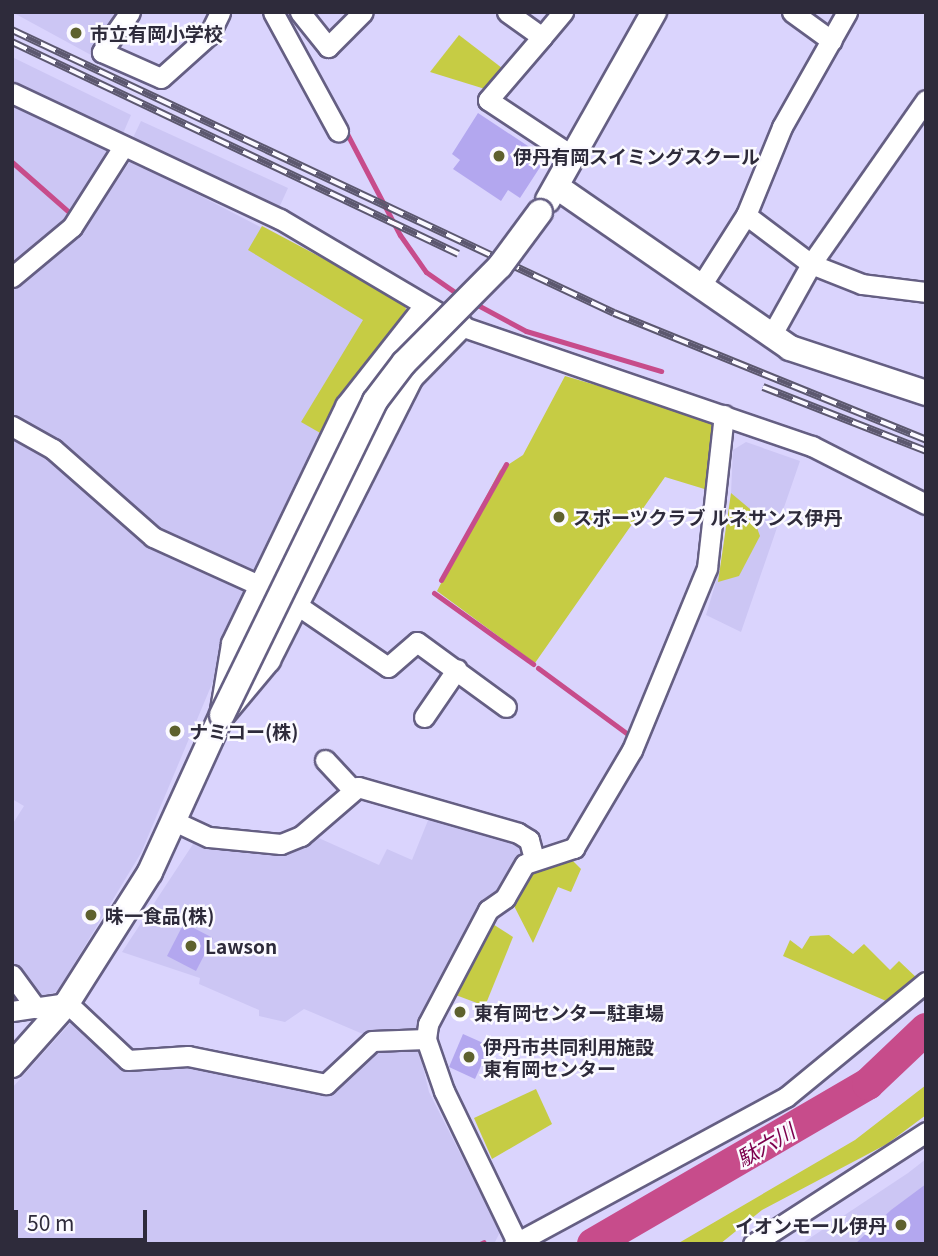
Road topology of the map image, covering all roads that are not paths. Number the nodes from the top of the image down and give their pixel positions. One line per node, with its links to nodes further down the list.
1 (130, 12): 2 (street)
2 (220, 12)
3 (273, 12): 15 (street)
4 (300, 12): 5 (street)
5 (362, 12)
6 (507, 12): 11 (street)
7 (563, 12): 11 (street)
8 (654, 12): 17 (street)
9 (792, 12): 12 (street)
10 (847, 12): 12 (street)
11 (542, 37): 17 (street)
12 (832, 41): 19 (street)
13 (12, 93): 16 (street)
14 (926, 100): 20 (street)
15 (338, 131)
16 (123, 146): 21 (street); 24 (street)
17 (574, 157): 18 (street)
18 (557, 187): 22 (street); 35 (street, bridge)
19 (746, 215): 20 (street); 22 (street)
20 (811, 264): 23 (street); 26 (street)
21 (12, 277)
22 (702, 284): 26 (street)
23 (926, 292)
24 (425, 309): 25 (street); 31 (street)
25 (461, 326): 28 (street); 32 (street)
26 (771, 336): 27 (street)
27 (926, 393)
28 (724, 415): 30 (street); 40 (street)
29 (12, 425): 31 (street)
30 (926, 503)
31 (261, 586): 35 (street)
32 (297, 605): 33 (street); 35 (street)
33 (457, 670): 34 (street); 36 (street)
34 (506, 707)
35 (222, 715): 39 (street)
36 (424, 717)
37 (325, 760): 38 (street)
38 (352, 789): 39 (street); 40 (street)
39 (174, 821): 43 (street)
40 (534, 859): 46 (street)
41 (12, 975): 44 (street)
42 (926, 982): 49 (street)
43 (67, 1003): 44 (street); 46 (street); 47 (street)
44 (36, 1008): 45 (street)
45 (12, 1011)
46 (426, 1039): 49 (street)
47 (12, 1065)
48 (926, 1132): 50 (street)
49 (516, 1243)
50 (753, 1244)

